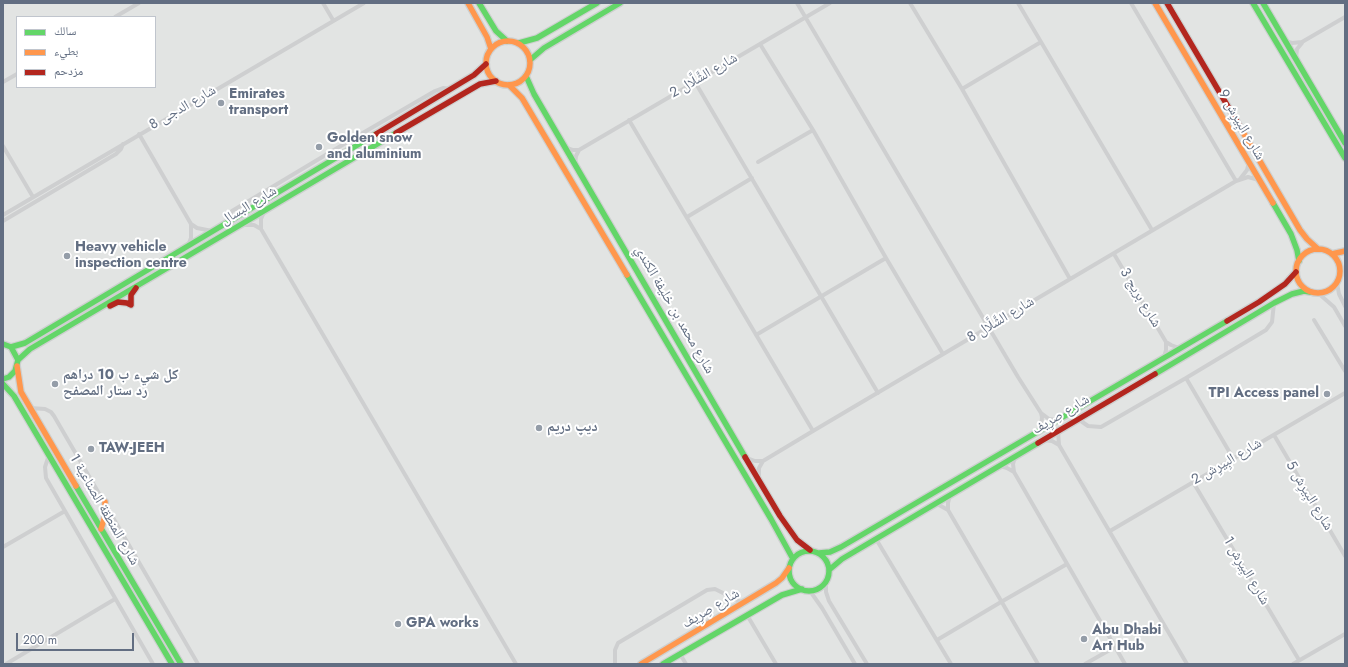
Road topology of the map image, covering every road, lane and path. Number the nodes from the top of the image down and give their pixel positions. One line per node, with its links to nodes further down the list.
1 (139, 3): 17 (street)
2 (323, 3): 20 (street)
3 (364, 3): 20 (street, شارع الدجى 8)
4 (468, 3): 27 (main road)
5 (479, 3): 22 (main road)
6 (597, 3): 25 (main road)
7 (620, 3): 29 (main road)
8 (797, 3): 19 (street)
9 (830, 3): 19 (street, شارع الشَّلَّال 2)
10 (910, 3): 37 (street)
11 (1018, 3): 23 (street)
12 (1131, 3): 51 (street)
13 (1155, 3): 48 (main road, شارع البِيرِش 9)
14 (1167, 3): 64 (main road, شارع البِيرِش 9)
15 (1254, 3): 46 (main road)
16 (1263, 3): 21 (main road)
17 (117, 16)
18 (1345, 17): 24 (street)
19 (805, 18): 26 (street, شارع الشَّلَّال 2); 84 (street)
20 (333, 20): 40 (street, شارع الدجى 8)
21 (1285, 40): 24 (street); 28 (main road)
22 (507, 41): 25 (main road); 27 (main road)
23 (1041, 42): 37 (street); 61 (street)
24 (1302, 42): 28 (street)
25 (519, 43): 29 (main road)
26 (760, 44): 35 (street, شارع الشَّلَّال 2); 39 (street)
27 (491, 49): 30 (main road)
28 (1296, 59): 41 (main road)
29 (530, 60): 32 (main road)
30 (486, 64): 33 (main road); 62 (main road, شارع البسال)
31 (16, 75): 34 (street)
32 (526, 76): 36 (main road); 44 (main road, شارع محمد بن خليفة الكندي)
33 (496, 81): 36 (main road); 54 (main road, شارع البسال)
34 (3, 82)
35 (695, 82): 38 (street, شارع الشَّلَّال 2); 50 (street)
36 (509, 85): 130 (main road, شارع محمد بن خليفة الكندي)
37 (962, 88): 73 (street)
38 (629, 120): 45 (street, شارع الشَّلَّال 2); 56 (street)
39 (813, 130): 47 (street); 68 (street)
40 (139, 134): 42 (street, شارع الدجى 8); 58 (street)
41 (1345, 143)
42 (123, 144): 53 (street, شارع الدجى 8); 57 (street)
43 (3, 146): 53 (street)
44 (565, 148): 45 (street); 49 (main road, شارع محمد بن خليفة الكندي)
45 (579, 150): 49 (street)
46 (1345, 158)
47 (758, 162)
48 (1249, 162): 51 (street); 52 (main road, شارع البِيرِش 9)
49 (575, 165): 111 (main road, شارع محمد بن خليفة الكندي)
50 (752, 178): 56 (street); 78 (street)
51 (1238, 180): 52 (street); 61 (street, شارع الشَّلَّال 8)
52 (1259, 180): 69 (main road, شارع البِيرِش 9)
53 (33, 197): 55 (street, شارع الدجى 8)
54 (264, 212): 59 (main road, شارع البسال); 60 (street)
55 (3, 214)
56 (686, 216): 85 (street)
57 (3, 221)
58 (191, 224): 62 (street); 63 (street)
59 (242, 225): 60 (street); 75 (main road, شارع البسال)
60 (261, 229): 151 (street)
61 (1152, 230): 66 (street, شارع الشَّلَّال 8)
62 (212, 231): 63 (main road, شارع البسال)
63 (188, 246): 88 (main road, شارع البسال)
64 (1318, 249): 67 (main road); 69 (main road)
65 (1345, 251): 67 (main road)
66 (1114, 254): 73 (street, شارع الشَّلَّال 8); 86 (street, شارع بريج 3)
67 (1332, 254): 71 (main road)
68 (886, 258): 78 (street); 90 (street)
69 (1299, 261): 72 (main road)
70 (1345, 265): 71 (main road)
71 (1340, 271): 74 (main road)
72 (1296, 272): 76 (main road); 89 (main road, شارع صِرِيف)
73 (1070, 279): 84 (street, شارع الشَّلَّال 8)
74 (1337, 283): 77 (main road); 80 (street)
75 (139, 285): 81 (main road, شارع البسال); 81 (main road)
76 (1310, 292): 77 (main road); 79 (main road, شارع صِرِيف)
77 (1318, 293): 83 (street)
78 (822, 297): 85 (street); 97 (street)
79 (1274, 303): 94 (street); 101 (main road, شارع صِرِيف)
80 (1345, 306)
81 (98, 310): 92 (main road, شارع البسال)
82 (1314, 320): 93 (street)
83 (1345, 326)
84 (988, 327): 90 (street, شارع الشَّلَّال 8); 100 (street)
85 (756, 335): 104 (street)
86 (1166, 342): 89 (street, شارع بريج 3); 91 (street, شارع بريج 3)
87 (3, 344): 88 (main road)
88 (11, 347): 92 (main road)
89 (1179, 348): 91 (main road, شارع صِرِيف)
90 (943, 354): 97 (street, شارع الشَّلَّال 8)
91 (1164, 357): 102 (main road, شارع صِرِيف)
92 (18, 363): 95 (main road, شارع البسال); 99 (main road, شارع المنطقة الصناعية 1)
93 (1345, 371)
94 (1186, 378): 101 (street); 112 (street)
95 (3, 379)
96 (3, 384): 109 (main road, شارع المنطقة الصناعية 1)
97 (878, 392): 104 (street, شارع الشَّلَّال 8)
98 (1345, 393): 106 (street, شارع البِيرِش 2)
99 (30, 408): 119 (street); 123 (main road, شارع المنطقة الصناعية 1)
100 (1041, 413): 102 (street); 103 (street)
101 (1078, 419): 105 (main road, شارع صِرِيف)
102 (1056, 420): 103 (main road, شارع صِرِيف)
103 (1041, 428): 128 (main road, شارع صِرِيف)
104 (813, 431): 113 (street, شارع الشَّلَّال 8)
105 (1058, 431): 107 (main road, شارع صِرِيف); 108 (street)
106 (1274, 435): 112 (street, شارع البِيرِش 2); 129 (street, شارع البِيرِش 5)
107 (1043, 440): 108 (street); 110 (main road, شارع صِرِيف)
108 (1059, 445): 124 (street)
109 (49, 455): 122 (street); 148 (main road, شارع المنطقة الصناعية 1)
110 (1015, 457): 114 (main road, شارع صِرِيف); 115 (street)
111 (747, 458): 113 (street); 116 (main road, شارع محمد بن خليفة الكندي)
112 (1233, 458): 117 (street, شارع البِيرِش 2)
113 (763, 461): 116 (street)
114 (999, 466): 115 (street); 118 (main road, شارع صِرِيف)
115 (1014, 472): 131 (street)
116 (759, 479): 127 (main road, شارع محمد بن خليفة الكندي)
117 (1193, 482): 124 (street, شارع البِيرِش 2); 145 (street, شارع البِيرِش 1)
118 (950, 494): 120 (main road, شارع صِرِيف); 121 (street)
119 (105, 502): 123 (main road); 150 (street)
120 (933, 505): 121 (street); 125 (main road, شارع صِرِيف)
121 (948, 510): 138 (street)
122 (65, 511): 126 (street); 137 (street)
123 (101, 529): 149 (main road, شارع المنطقة الصناعية 1)
124 (1110, 531): 163 (street)
125 (876, 539): 133 (main road, شارع صِرِيف); 142 (street)
126 (3, 547)
127 (810, 550): 128 (main road); 130 (main road)
128 (819, 553): 133 (main road)
129 (1345, 556)
130 (793, 559): 132 (main road)
131 (1067, 564): 138 (street); 143 (street)
132 (789, 568): 135 (main road); 139 (main road, شارع صِرِيف)
133 (829, 570): 134 (main road)
134 (826, 582): 136 (main road); 158 (street)
135 (802, 589): 136 (main road); 140 (main road, شارع صِرِيف)
136 (810, 591): 157 (street)
137 (115, 599): 146 (street); 147 (street)
138 (1001, 602): 142 (street); 160 (street)
139 (743, 604): 152 (street); 153 (main road, شارع صِرِيف)
140 (747, 614): 144 (main road, شارع صِرِيف); 156 (street)
141 (1345, 634): 145 (street)
142 (937, 640): 159 (street)
143 (1115, 646): 161 (street); 162 (street)
144 (680, 654): 154 (main road, شارع صِرِيف); 155 (street)
145 (1299, 660): 164 (street)
146 (6, 664)
147 (153, 664)
148 (172, 664)
149 (181, 664)
150 (198, 664)
151 (516, 664)
152 (616, 664)
153 (641, 664)
154 (663, 664)
155 (686, 664)
156 (776, 664)
157 (855, 664)
158 (866, 664)
159 (951, 664)
160 (1038, 664)
161 (1085, 664)
162 (1126, 664)
163 (1187, 664)
164 (1293, 664)

